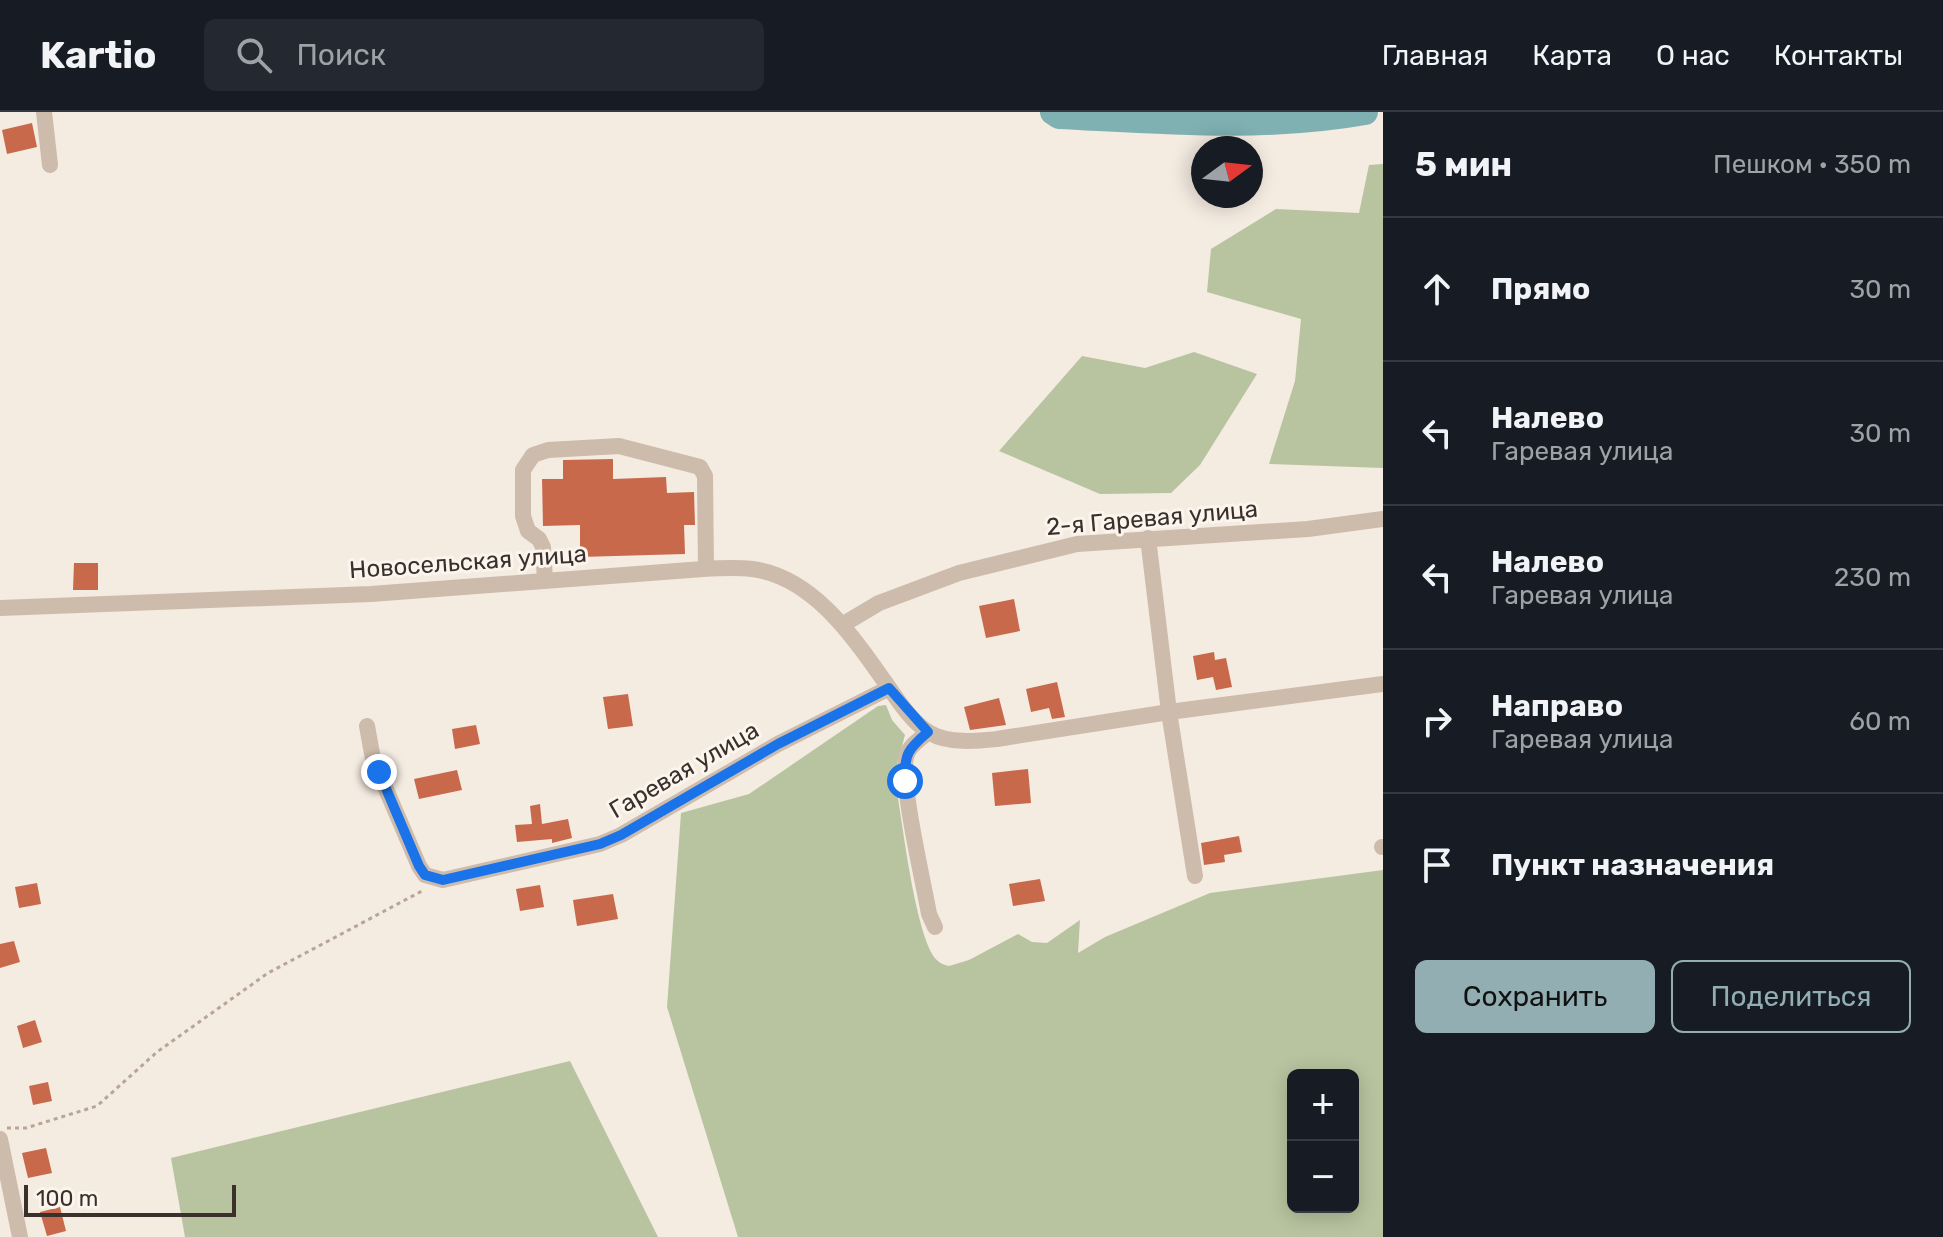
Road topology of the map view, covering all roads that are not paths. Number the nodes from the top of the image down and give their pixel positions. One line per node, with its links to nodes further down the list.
1 (44, 112): 2 (street)
2 (50, 165)
3 (1383, 519): 4 (street, 2-я Гаревая улица)
4 (1148, 538): 8 (street, 2-я Гаревая улица); 11 (street)
5 (706, 568): 6 (street, Новосельская улица); 6 (street); 8 (street, Новосельская улица)
6 (545, 581): 7 (street, Новосельская улица)
7 (0, 608)
8 (842, 625): 10 (street, Новосельская улица)
9 (1383, 684): 11 (street)
10 (889, 688): 12 (street, Гаревая улица); 13 (street)
11 (1169, 712): 13 (street); 14 (street)
12 (367, 726)
13 (928, 732): 15 (street)
14 (1195, 876)
15 (935, 927)
16 (0, 1139): 17 (street)
17 (20, 1237)

